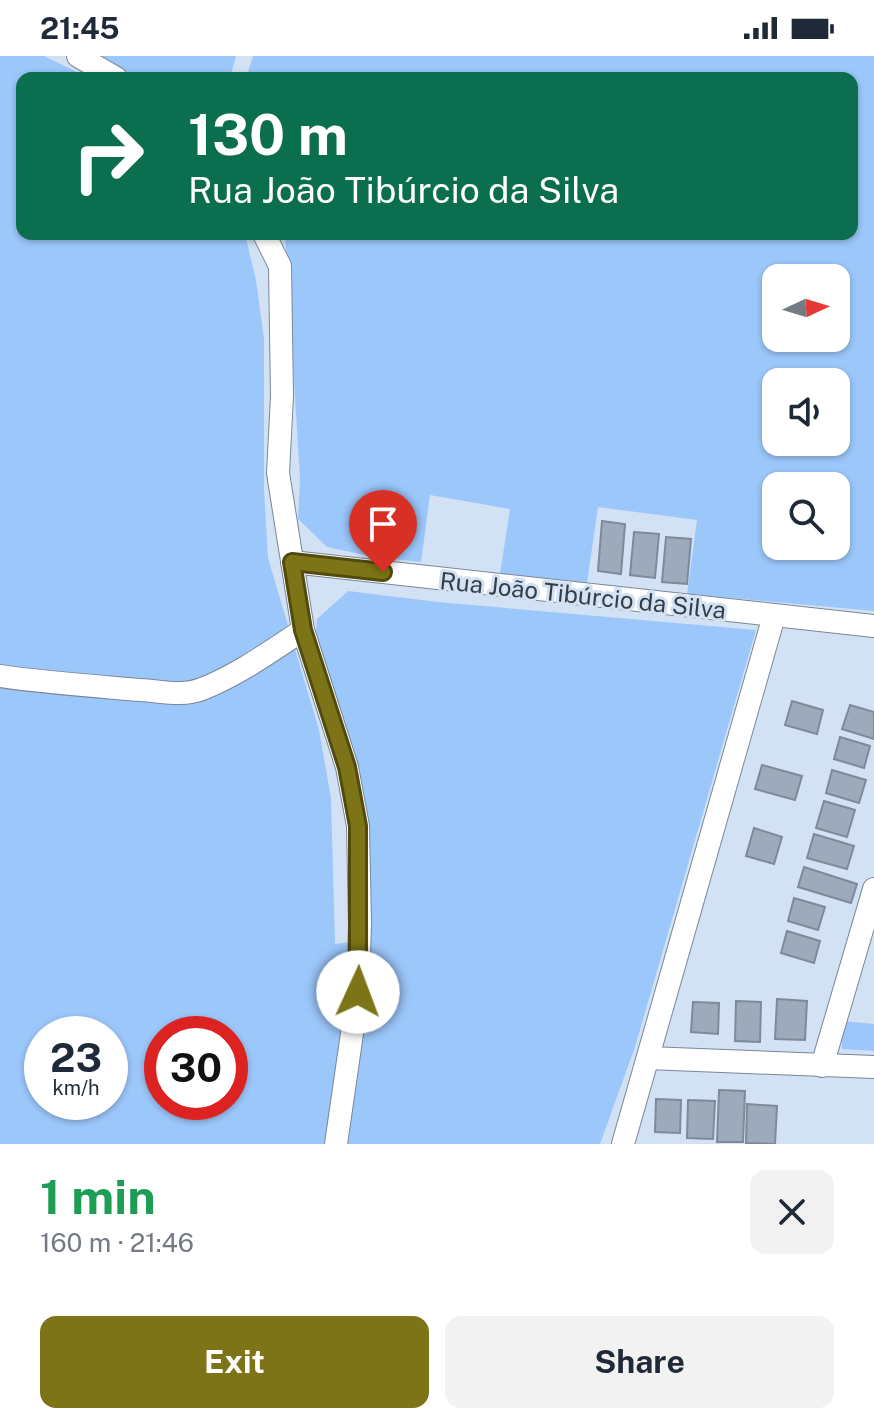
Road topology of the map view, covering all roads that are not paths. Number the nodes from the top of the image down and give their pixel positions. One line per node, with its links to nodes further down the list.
1 (78, 56): 2 (street)
2 (106, 72)
3 (267, 240): 4 (street)
4 (292, 562): 5 (street, Rua João Tibúrcio da Silva); 7 (street)
5 (774, 616): 6 (street, Rua João Tibúrcio da Silva); 10 (street)
6 (874, 626)
7 (303, 630): 8 (street); 13 (street)
8 (0, 676)
9 (874, 889): 11 (street)
10 (648, 1058): 11 (street); 14 (street)
11 (822, 1066): 12 (street)
12 (874, 1067)
13 (336, 1144)
14 (623, 1144)

